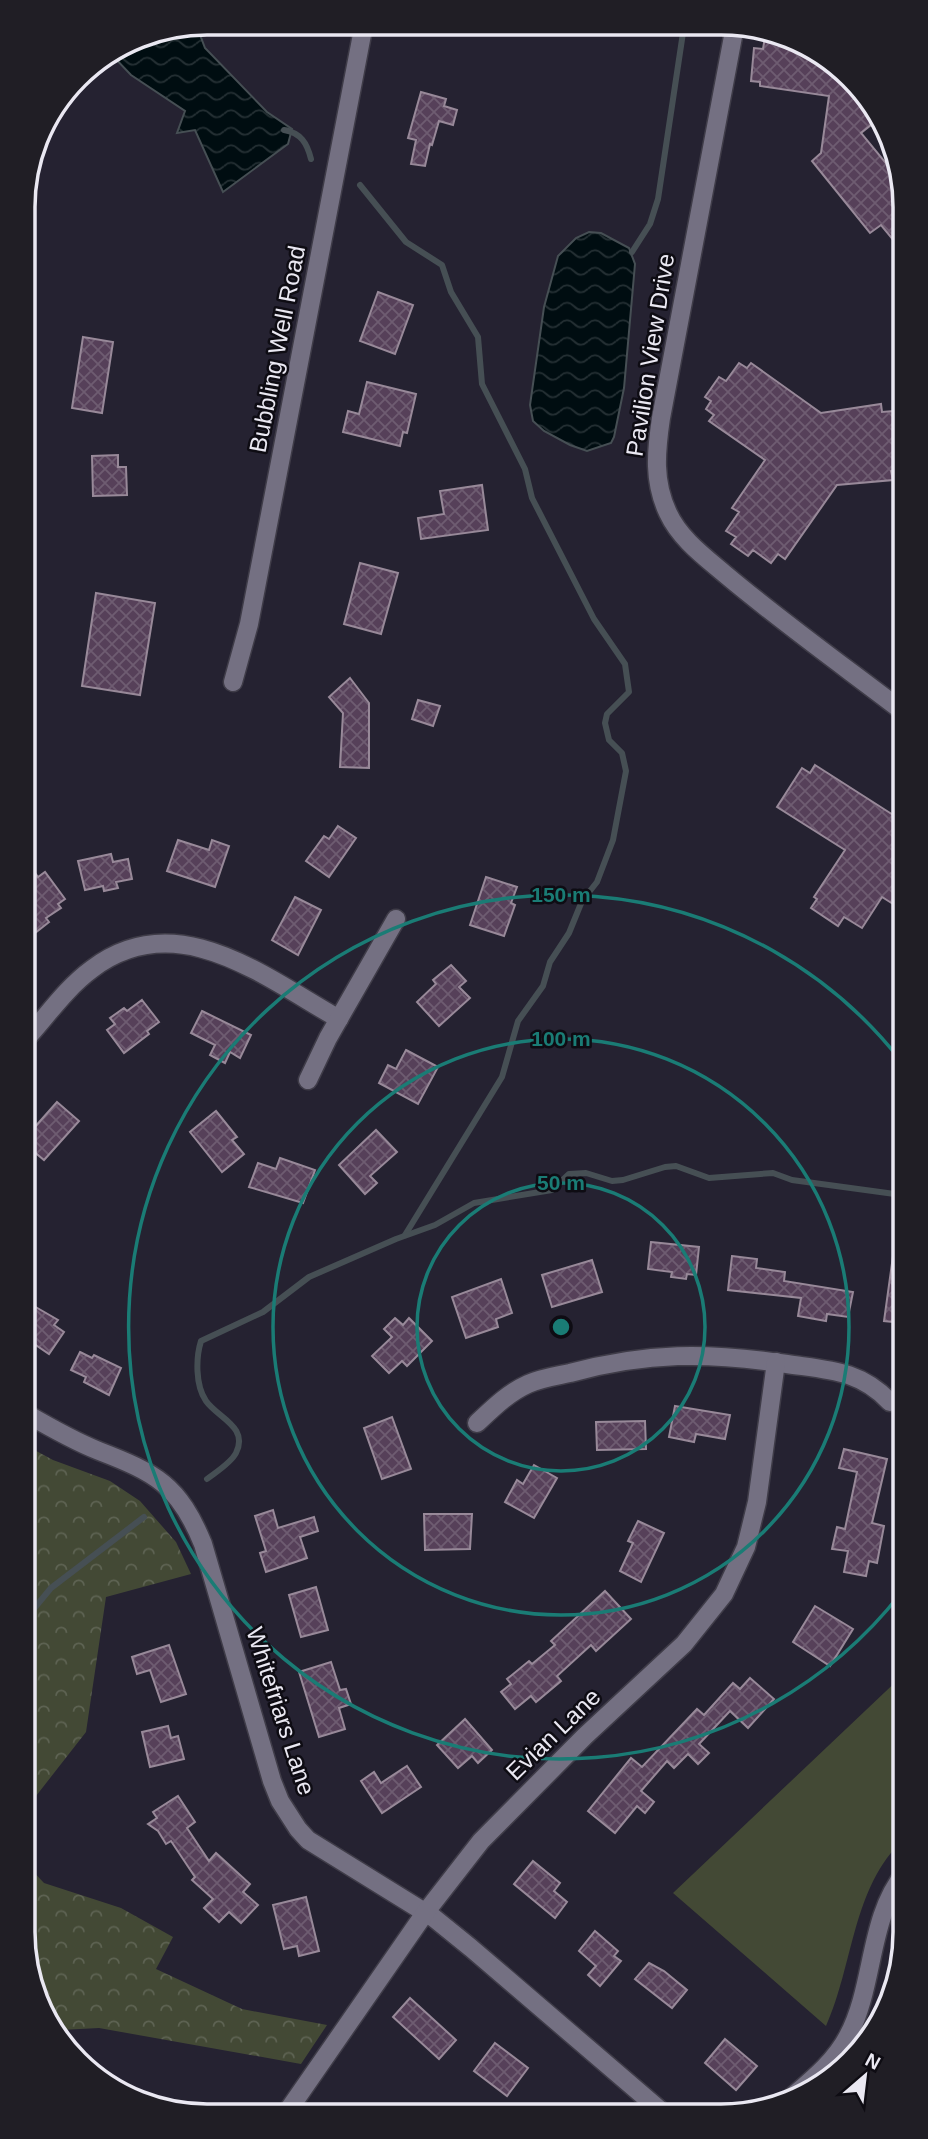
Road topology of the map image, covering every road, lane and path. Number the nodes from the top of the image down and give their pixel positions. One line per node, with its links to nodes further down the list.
1 (362, 35): 3 (street, Bubbling Well Road)
2 (733, 36): 4 (street, Pavilion View Drive)
3 (233, 682)
4 (893, 704)
5 (396, 919): 6 (street)
6 (339, 1019): 7 (street); 8 (street)
7 (35, 1029)
8 (308, 1080)
9 (776, 1362): 10 (street); 12 (street); 14 (street, Evian Lane)
10 (890, 1402)
11 (35, 1419): 14 (street, Whitefriars Lane)
12 (477, 1423)
13 (893, 1891): 15 (street)
14 (425, 1913): 16 (street, Evian Lane); 17 (street, Whitefriars Lane)
15 (817, 2075)
16 (293, 2104)
17 (653, 2104)

